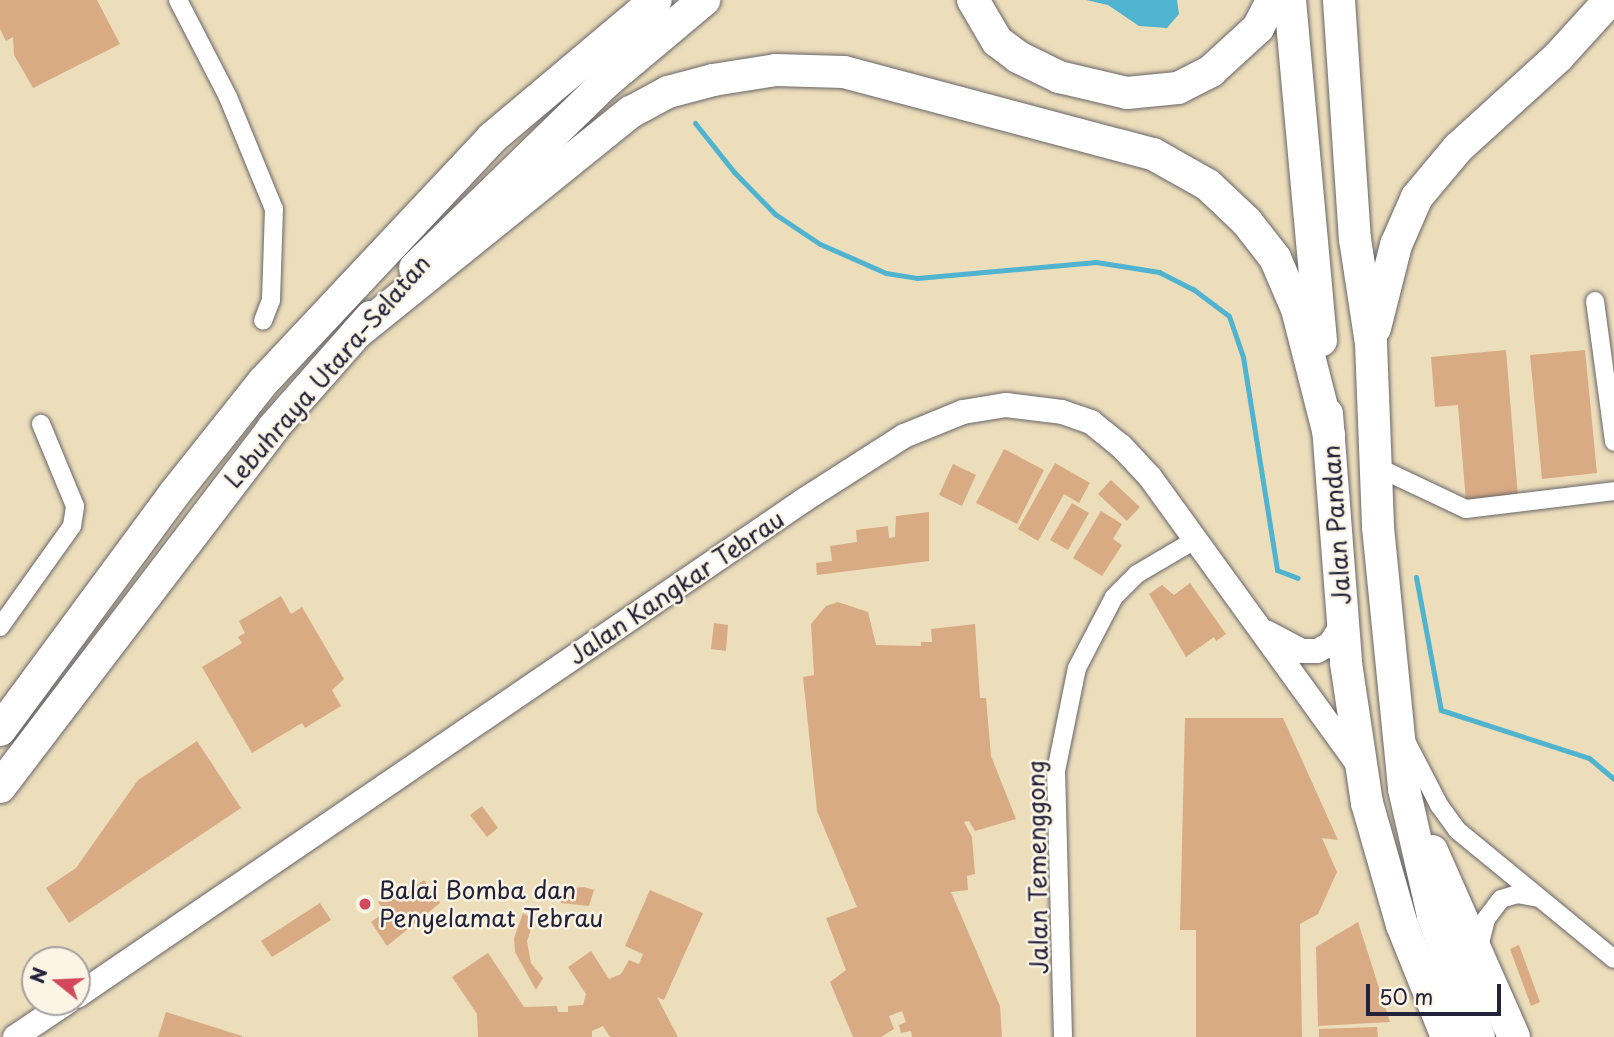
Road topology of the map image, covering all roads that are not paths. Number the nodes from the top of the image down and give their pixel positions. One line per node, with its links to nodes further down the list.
1 (178, 0): 12 (street)
2 (623, 0): 10 (highway)
3 (656, 0): 10 (highway, Lebuhraya Utara–Selatan)
4 (704, 0): 13 (highway, Lebuhraya Utara–Selatan)
5 (973, 0): 6 (highway)
6 (1272, 0)
7 (1290, 0): 16 (highway, Jalan Pandan)
8 (1339, 0): 14 (highway, Jalan Pandan)
9 (1610, 0): 14 (highway)
10 (492, 138): 25 (highway, Lebuhraya Utara–Selatan)
11 (1595, 301): 17 (street)
12 (263, 321)
13 (358, 331): 16 (highway); 27 (highway, Lebuhraya Utara–Selatan)
14 (1371, 342): 18 (highway, Jalan Pandan)
15 (41, 424): 23 (street)
16 (1329, 435): 22 (highway, Jalan Pandan)
17 (1614, 442)
18 (1377, 467): 19 (street); 24 (highway, Jalan Pandan)
19 (1614, 491)
20 (1195, 541): 21 (street, Jalan Kangkar Tebrau); 33 (street, Jalan Kangkar Tebrau); 36 (street, Jalan Temenggong)
21 (1253, 621): 22 (street, Jalan Kangkar Tebrau); 26 (street, Jalan Kangkar Tebrau)
22 (1343, 623): 26 (highway, Jalan Pandan)
23 (0, 627)
24 (1399, 727): 28 (highway, Jalan Pandan); 30 (street)
25 (0, 730)
26 (1363, 770): 29 (highway, Jalan Pandan)
27 (0, 787)
28 (1404, 789): 31 (highway); 39 (highway, Jalan Pandan)
29 (1367, 803): 37 (highway); 38 (highway, Jalan Pandan)
30 (1542, 900): 31 (street); 32 (street)
31 (1478, 954): 40 (highway)
32 (1614, 959)
33 (91, 986)
34 (46, 1016): 35 (street)
35 (15, 1037)
36 (1063, 1037)
37 (1424, 1037)
38 (1447, 1037)
39 (1479, 1037)
40 (1514, 1037)

